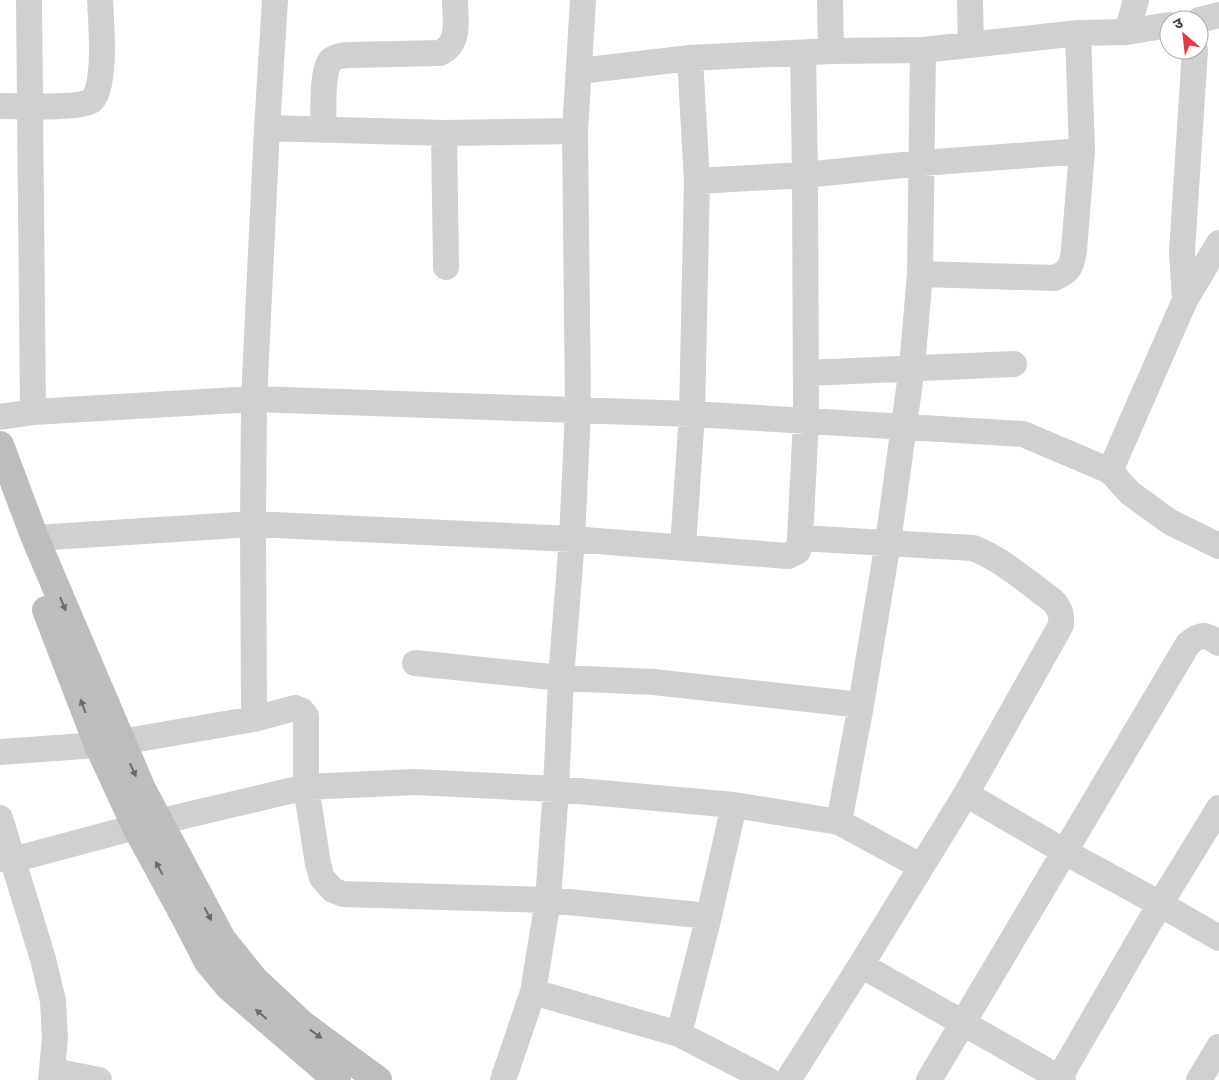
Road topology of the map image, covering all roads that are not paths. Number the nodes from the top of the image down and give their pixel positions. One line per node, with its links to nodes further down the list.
1 (28, 0): 20 (street)
2 (100, 0): 20 (street)
3 (275, 0): 21 (street)
4 (455, 0): 22 (street)
5 (583, 0): 18 (street)
6 (830, 0): 14 (street)
7 (970, 0): 12 (street)
8 (1136, 0): 10 (street)
9 (1159, 27): 10 (street)
10 (1127, 32): 11 (street)
11 (1078, 33): 12 (street); 25 (street)
12 (971, 45): 13 (street)
13 (924, 50): 14 (street); 26 (street)
14 (832, 51): 15 (street)
15 (803, 53): 16 (street); 27 (street)
16 (690, 58): 18 (street); 28 (street)
17 (1194, 60): 32 (street)
18 (580, 71): 23 (street)
19 (0, 106): 20 (street)
20 (29, 106): 38 (street)
21 (267, 128): 22 (street); 36 (street)
22 (323, 130): 24 (street)
23 (575, 131): 24 (street); 37 (street)
24 (444, 133): 30 (street)
25 (1082, 152): 26 (street); 31 (street)
26 (922, 162): 27 (street); 31 (street)
27 (805, 175): 28 (street); 35 (street)
28 (697, 181): 39 (street)
29 (1219, 243): 32 (street)
30 (446, 267)
31 (920, 274): 34 (street)
32 (1185, 300): 44 (street)
33 (1014, 364): 34 (street)
34 (912, 367): 35 (street); 42 (street)
35 (806, 373): 41 (street)
36 (254, 399): 37 (street); 38 (street); 46 (street)
37 (578, 410): 39 (street); 49 (street)
38 (33, 412): 40 (street)
39 (692, 414): 41 (street); 52 (street)
40 (0, 417)
41 (806, 422): 42 (street); 48 (street)
42 (904, 427): 44 (street); 50 (street)
43 (0, 445): 47 (street)
44 (1110, 471): 51 (street)
45 (0, 490): 58 (street, one-way to 45)
46 (253, 524): 47 (street); 49 (street); 57 (street)
47 (35, 538): 58 (street, one-way to 58)
48 (800, 538): 50 (street); 52 (street)
49 (572, 539): 52 (street); 55 (street)
50 (888, 542): 56 (street); 62 (street)
51 (1219, 546)
52 (683, 547)
53 (1219, 643): 68 (street)
54 (415, 663): 55 (street)
55 (561, 678): 56 (street); 61 (street)
56 (861, 705): 66 (street)
57 (254, 719): 58 (street); 60 (street)
58 (109, 744): 59 (street); 67 (street)
59 (0, 752)
60 (306, 787): 61 (street); 67 (street); 71 (street)
61 (556, 789): 63 (street); 71 (street)
62 (966, 794): 68 (street); 70 (street)
63 (734, 805): 66 (street); 73 (street)
64 (1219, 808): 72 (street)
65 (0, 818): 69 (street)
66 (839, 822): 70 (street)
67 (147, 824): 69 (street); 81 (street, one-way to 67); 84 (street, one-way to 84)
68 (1065, 852): 72 (street); 77 (street)
69 (6, 860): 80 (street)
70 (920, 866): 75 (street)
71 (548, 900): 73 (street); 76 (street)
72 (1160, 904): 74 (street); 82 (street)
73 (710, 916): 78 (street)
74 (1219, 938)
75 (861, 965): 77 (street); 87 (street)
76 (533, 992): 78 (street); 85 (street)
77 (964, 1022): 82 (street); 88 (street)
78 (680, 1034): 86 (street)
79 (1219, 1047): 89 (street)
80 (52, 1076): 83 (street)
81 (331, 1078)
82 (1060, 1079)
83 (99, 1080)
84 (378, 1080)
85 (503, 1080)
86 (768, 1080)
87 (788, 1080)
88 (929, 1080)
89 (1199, 1080)

